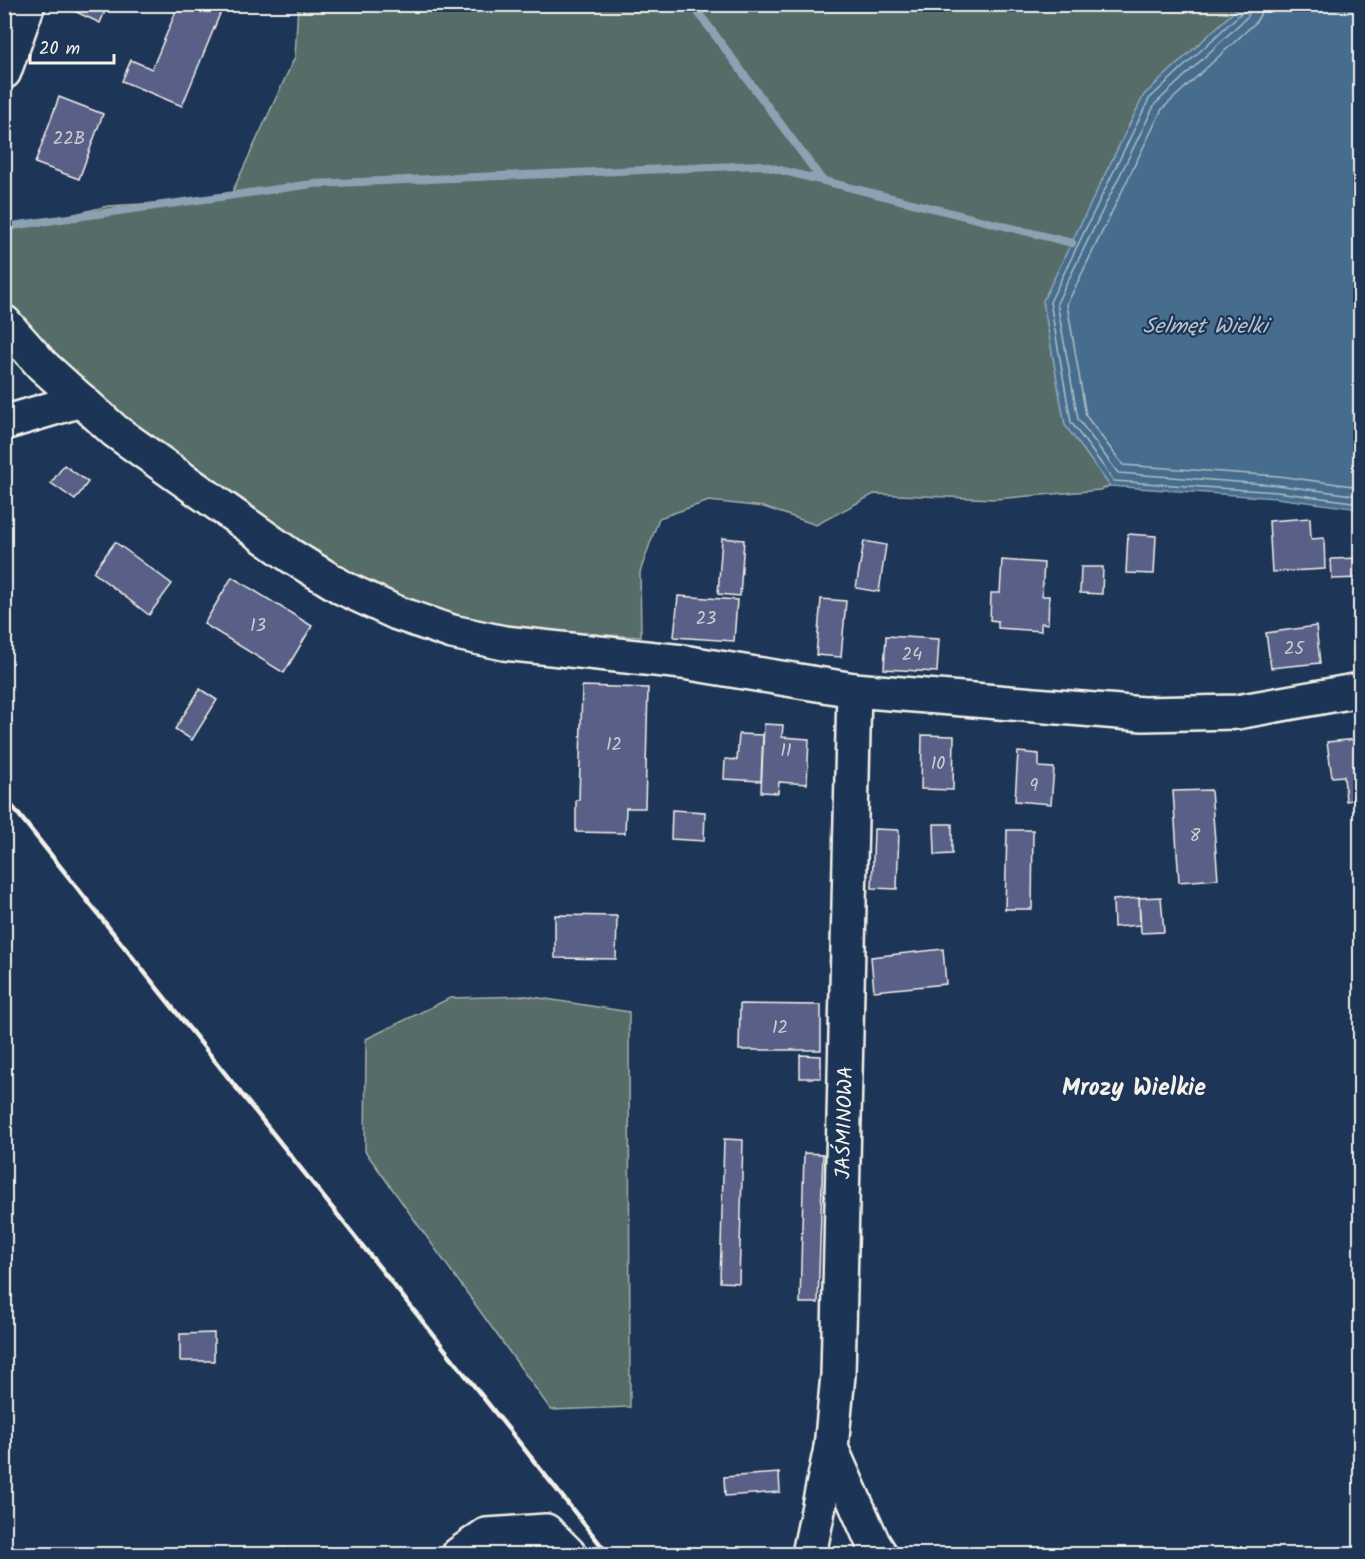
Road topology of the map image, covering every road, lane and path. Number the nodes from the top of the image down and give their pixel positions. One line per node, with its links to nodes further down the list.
1 (28, 4): 2 (street)
2 (4, 72)
3 (4, 322): 4 (street)
4 (81, 400): 5 (street); 6 (street)
5 (4, 423)
6 (854, 690): 7 (street); 8 (street, JAŚMINOWA)
7 (1360, 690)
8 (831, 1448): 11 (street, JAŚMINOWA); 12 (street)
9 (459, 1554): 10 (street)
10 (568, 1554)
11 (809, 1554)
12 (880, 1554)

